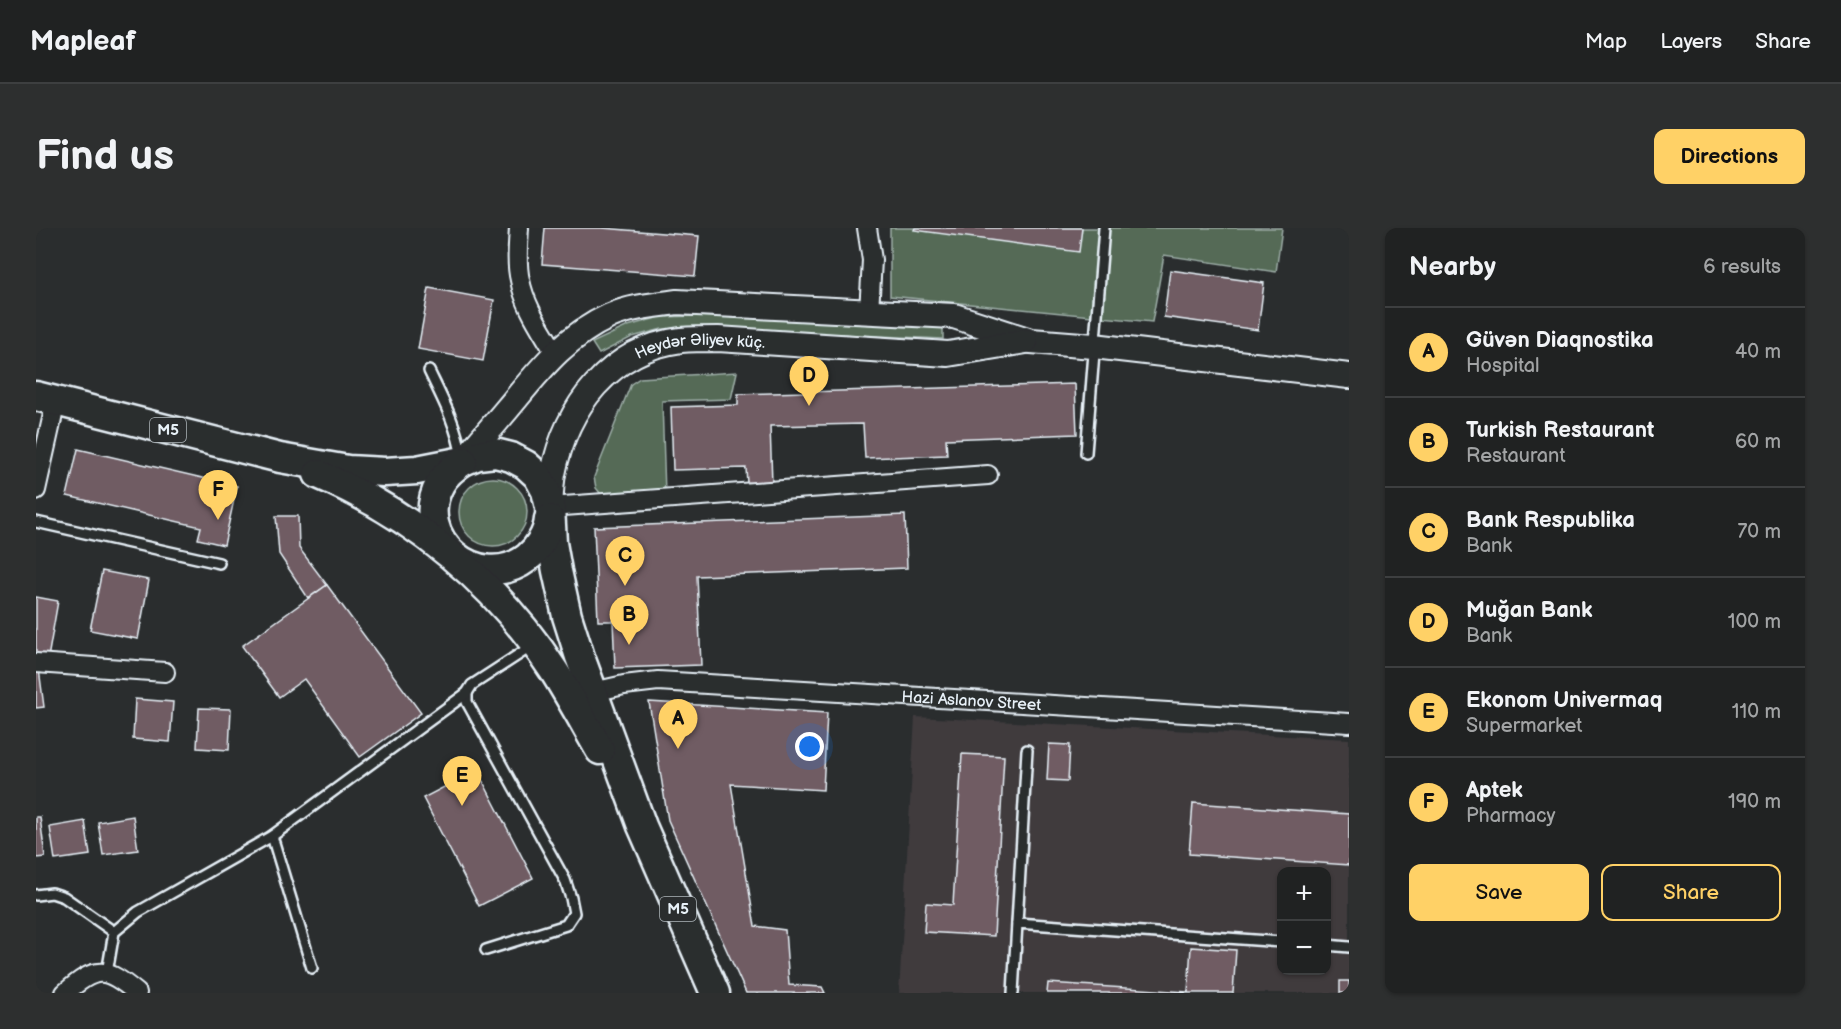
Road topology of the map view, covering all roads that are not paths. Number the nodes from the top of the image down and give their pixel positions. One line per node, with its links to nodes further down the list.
1 (519, 228): 7 (street)
2 (867, 228): 4 (street)
3 (1104, 228): 6 (lane)
4 (869, 312): 5 (main road); 7 (main road)
5 (1031, 340): 6 (main road); 16 (main road, Heydər Əliyev küç.)
6 (1094, 346): 9 (main road); 11 (lane)
7 (555, 353): 13 (main road)
8 (429, 371): 13 (lane)
9 (1349, 376)
10 (46, 398): 12 (highway, M5); 15 (street)
11 (1086, 453)
12 (280, 458): 13 (highway); 18 (highway)
13 (463, 461): 16 (highway); 18 (highway)
14 (988, 475): 16 (street)
15 (36, 490)
16 (550, 507): 18 (highway); 23 (highway)
17 (36, 522): 19 (lane)
18 (457, 559): 20 (highway)
19 (219, 563)
20 (535, 644): 24 (lane); 27 (highway)
21 (36, 663): 22 (street)
22 (165, 672)
23 (593, 692): 25 (street, Hazi Aslanov Street); 27 (highway)
24 (467, 693): 28 (lane); 35 (lane)
25 (1349, 723)
26 (1028, 750): 30 (lane)
27 (642, 825): 40 (highway, M5)
28 (272, 836): 31 (lane); 36 (lane)
29 (36, 895): 31 (lane)
30 (1017, 923): 32 (lane); 41 (lane)
31 (114, 932): 37 (lane)
32 (1277, 942)
33 (1331, 945): 34 (lane)
34 (1349, 947)
35 (486, 950)
36 (312, 968)
37 (108, 973): 38 (street); 39 (street)
38 (65, 993)
39 (137, 993)
40 (715, 993)
41 (1013, 993)

